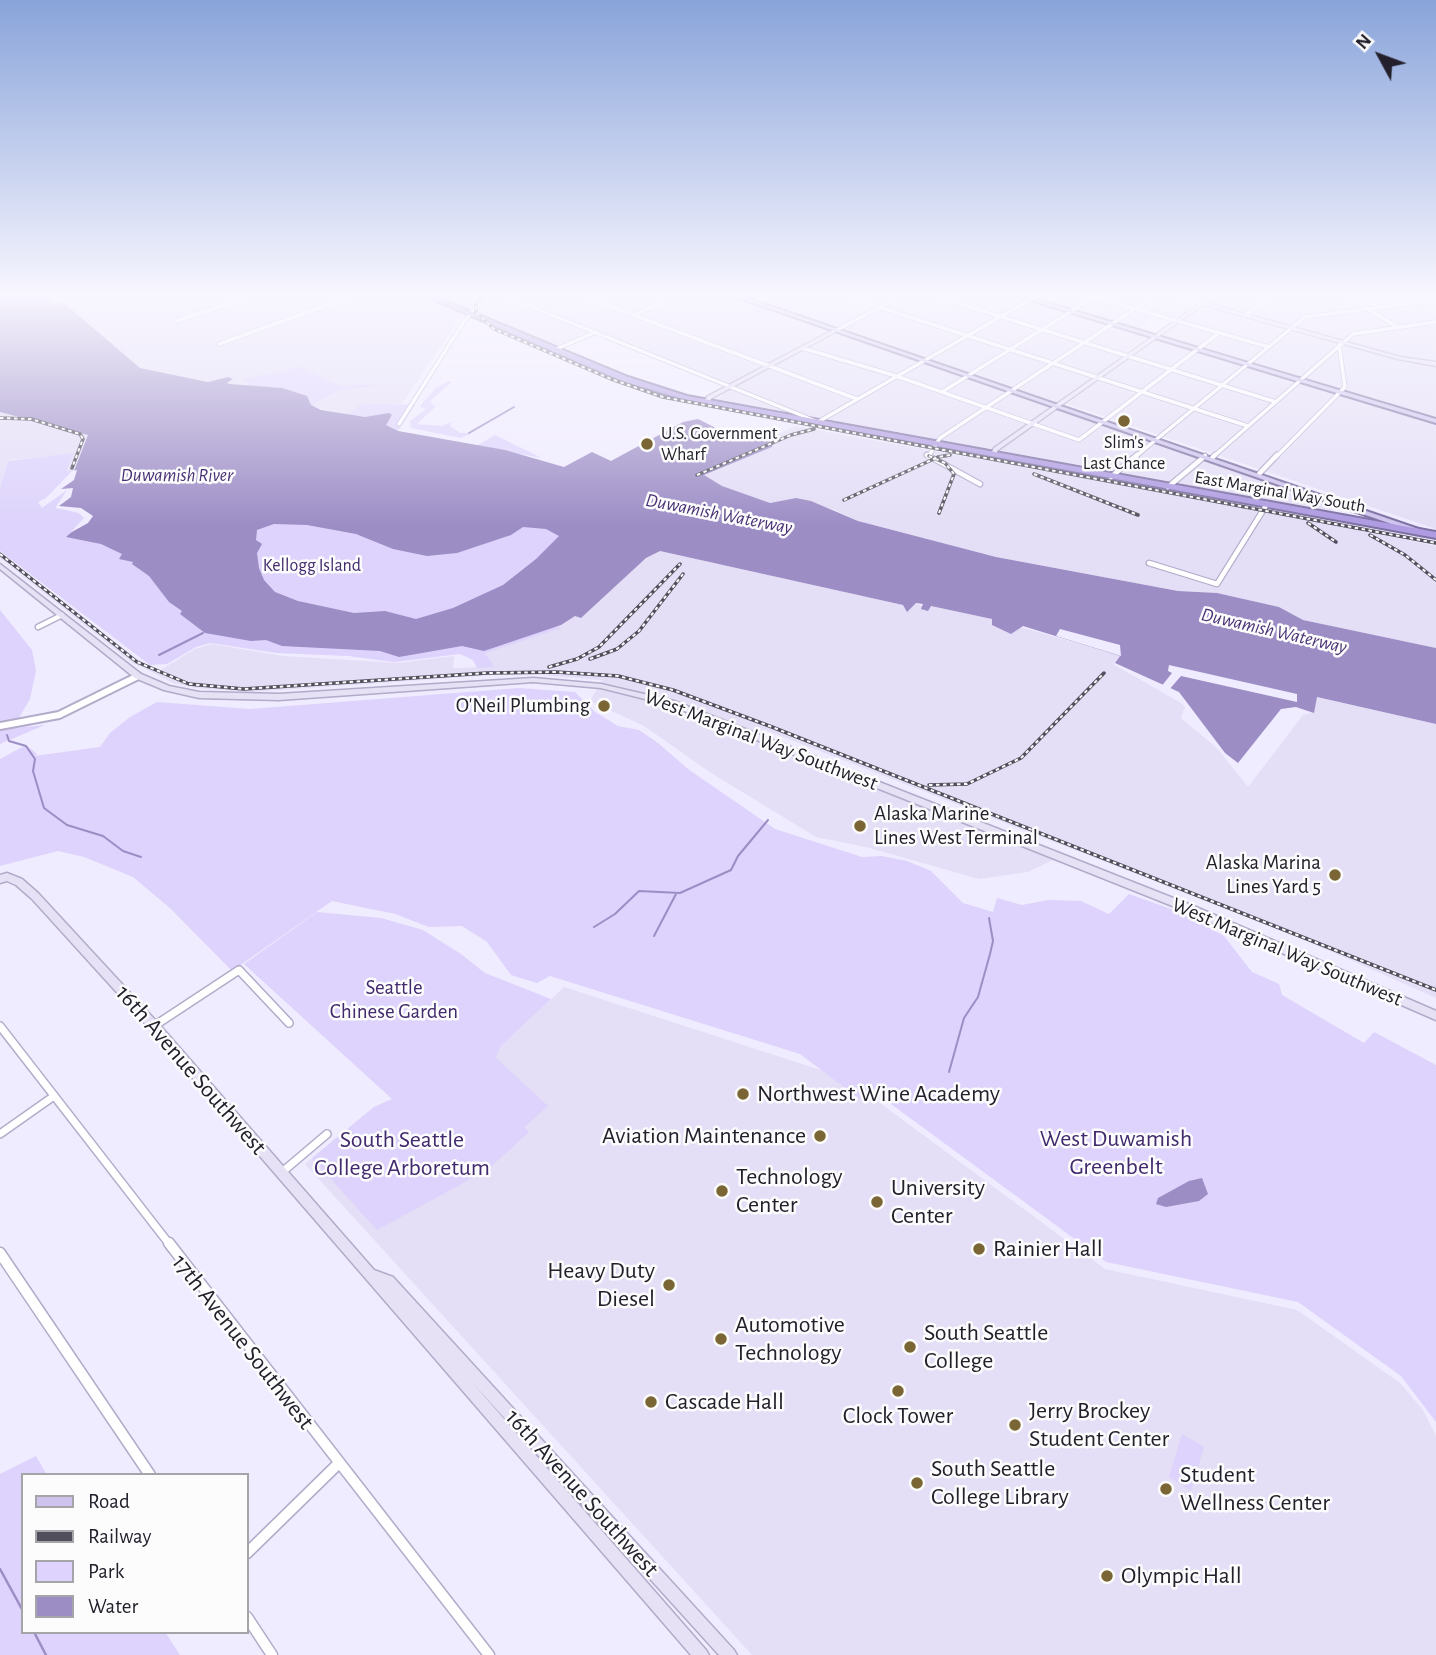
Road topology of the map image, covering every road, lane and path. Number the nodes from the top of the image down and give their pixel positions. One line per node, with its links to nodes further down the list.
1 (432, 372): 38 (street)
2 (607, 372): 30 (highway, East Marginal Way South)
3 (697, 372): 24 (street)
4 (757, 372): 24 (street)
5 (786, 372): 29 (street)
6 (884, 372): 19 (street)
7 (904, 372): 19 (street)
8 (957, 372): 20 (main road)
9 (974, 372): 20 (street)
10 (1040, 372): 25 (street)
11 (1082, 372): 21 (street)
12 (1104, 372): 21 (street)
13 (1167, 372): 27 (street)
14 (1182, 372): 23 (street)
15 (1238, 372): 23 (street)
16 (1275, 372): 22 (main road)
17 (1309, 372): 22 (street)
18 (1344, 372): 28 (street)
19 (897, 376): 26 (street); 29 (street)
20 (968, 376): 25 (main road); 26 (street)
21 (1097, 377): 27 (street); 32 (street)
22 (1300, 380): 28 (main road); 31 (street)
23 (1223, 385): 31 (street); 34 (street)
24 (731, 386): 30 (street); 37 (street)
25 (1012, 390): 32 (main road); 33 (street)
26 (942, 392): 33 (street)
27 (1142, 392): 34 (street); 35 (street)
28 (1341, 392): 36 (main road); 45 (street)
29 (857, 399): 37 (street)
30 (706, 402): 37 (highway, East Marginal Way South)
31 (1276, 402): 40 (street)
32 (1057, 406): 35 (main road); 39 (street)
33 (986, 407): 39 (street); 42 (street)
34 (1194, 409): 40 (street); 41 (street)
35 (1103, 421): 39 (street); 41 (main road)
36 (1436, 421)
37 (818, 422): 42 (highway, East Marginal Way South)
38 (399, 424)
39 (1032, 424): 43 (street)
40 (1248, 426): 44 (street)
41 (1155, 439): 44 (main road); 46 (street)
42 (934, 444): 43 (highway, East Marginal Way South); 47 (street)
43 (993, 455): 46 (highway, East Marginal Way South)
44 (1209, 457): 45 (main road); 48 (street)
45 (1259, 474): 50 (main road)
46 (1111, 477): 48 (highway, East Marginal Way South)
47 (980, 484)
48 (1168, 487): 49 (highway, East Marginal Way South)
49 (1267, 505): 51 (highway, East Marginal Way South); 53 (street)
50 (1362, 509): 51 (main road); 52 (main road)
51 (1389, 527): 52 (highway, East Marginal Way South)
52 (1434, 536)
53 (1149, 563)
54 (0, 566): 55 (street, West Marginal Way Southwest)
55 (62, 615): 56 (street); 57 (street, West Marginal Way Southwest)
56 (38, 627)
57 (138, 676): 58 (street); 60 (street, West Marginal Way Southwest)
58 (0, 726)
59 (0, 879): 63 (street, 16th Avenue Southwest)
60 (1436, 1016)
61 (289, 1023): 63 (street)
62 (0, 1026): 64 (street, 17th Avenue Southwest)
63 (154, 1026): 67 (street, 16th Avenue Southwest)
64 (54, 1096): 65 (street); 70 (street, 17th Avenue Southwest)
65 (0, 1134)
66 (327, 1134): 67 (street)
67 (281, 1173): 69 (street, 16th Avenue Southwest)
68 (0, 1253): 71 (street)
69 (374, 1276): 76 (street, 16th Avenue Southwest); 77 (street, 16th Avenue Southwest)
70 (338, 1464): 72 (street); 75 (street, 17th Avenue Southwest)
71 (149, 1473)
72 (248, 1552)
73 (248, 1619): 74 (street)
74 (272, 1655)
75 (489, 1655)
76 (701, 1655)
77 (729, 1655)

